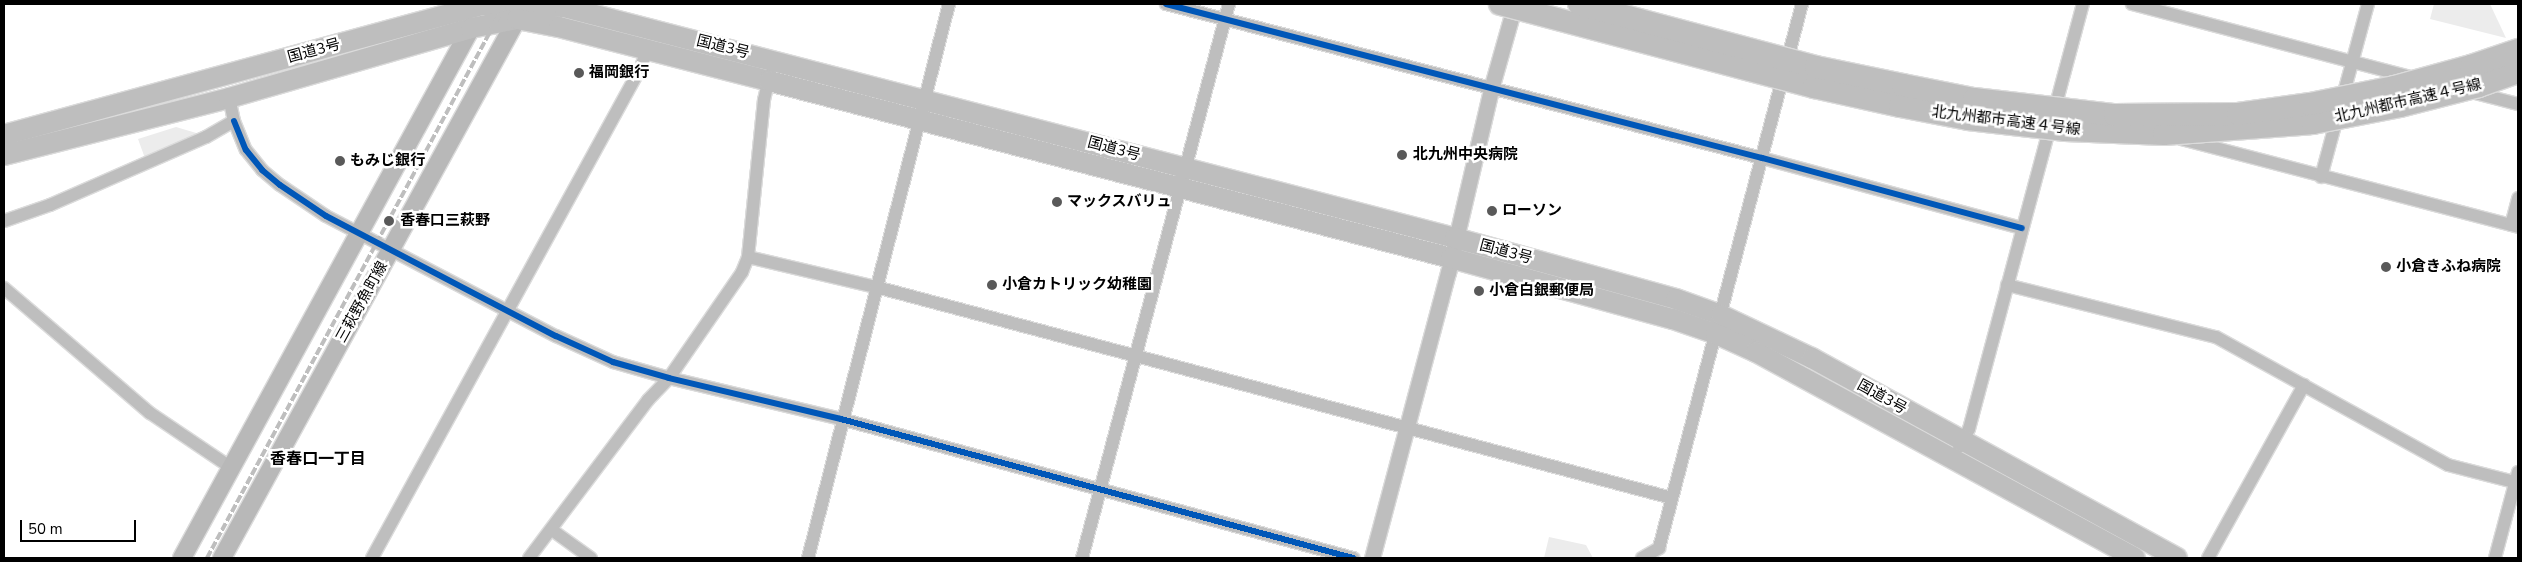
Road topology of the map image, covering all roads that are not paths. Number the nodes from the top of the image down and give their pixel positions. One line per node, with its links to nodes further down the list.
1 (484, 4): 12 (highway, 国道3号); 14 (highway); 28 (highway, 国道3号)
2 (949, 4): 23 (street)
3 (1166, 4): 13 (street)
4 (1229, 4): 13 (street)
5 (1500, 4): 19 (highway, 北九州都市高速４号線, bridge)
6 (1515, 4): 21 (street)
7 (1578, 4): 16 (highway, 北九州都市高速４号線, bridge)
8 (1802, 4): 30 (street)
9 (2083, 4): 24 (street)
10 (2132, 4): 18 (street)
11 (2368, 4): 18 (street)
12 (522, 9): 14 (highway, 国道3号); 15 (highway, 国道3号); 17 (highway, 国道3号); 40 (main road, 三萩野魚町線)
13 (1225, 19): 21 (street); 31 (street)
14 (471, 28): 22 (highway, 国道3号); 38 (main road)
15 (647, 50): 20 (highway, 国道3号); 46 (street)
16 (2518, 50)
17 (774, 61): 20 (street); 23 (highway, 国道3号)
18 (2352, 62): 25 (street); 32 (street)
19 (2518, 72)
20 (768, 81): 27 (highway, 国道3号); 41 (street)
21 (1491, 89): 30 (street); 39 (street)
22 (229, 98): 26 (street); 29 (highway, 国道3号)
23 (925, 100): 27 (street); 31 (highway, 国道3号)
24 (2055, 104): 32 (street); 37 (street)
25 (2518, 104)
26 (234, 121): 35 (street); 38 (street)
27 (920, 121): 33 (highway, 国道3号); 44 (street)
28 (4, 135)
29 (4, 156)
30 (1762, 158): 37 (street); 47 (street)
31 (1186, 168): 33 (street); 39 (highway, 国道3号)
32 (2321, 177): 36 (street)
33 (1181, 189): 42 (highway, 国道3号); 48 (street)
34 (2518, 198): 36 (street)
35 (4, 221)
36 (2515, 226)
37 (2022, 228): 43 (street)
38 (361, 233): 40 (street); 54 (main road)
39 (1456, 238): 42 (street); 47 (highway, 国道3号)
40 (391, 249): 46 (street); 60 (main road, 三萩野魚町線)
41 (748, 257): 44 (street); 49 (street)
42 (1451, 258): 47 (highway, 国道3号); 52 (street)
43 (2007, 285): 50 (street); 53 (street)
44 (876, 287): 48 (street); 51 (street)
45 (4, 288): 54 (street)
46 (510, 310): 49 (street); 61 (street)
47 (1718, 324): 53 (highway, 国道3号); 57 (street)
48 (1136, 355): 52 (street); 56 (street)
49 (669, 378): 51 (street); 58 (street)
50 (2304, 385): 55 (street); 71 (street)
51 (841, 419): 56 (street); 64 (street)
52 (1407, 427): 57 (street); 67 (street)
53 (1958, 449): 69 (highway, 国道3号); 70 (highway, 国道3号)
54 (232, 469): 59 (main road)
55 (2517, 479): 72 (street)
56 (1100, 489): 65 (street); 66 (street)
57 (1672, 498): 68 (street)
58 (552, 530): 62 (street); 63 (street)
59 (182, 558)
60 (222, 558)
61 (372, 558)
62 (529, 558)
63 (590, 558)
64 (808, 558)
65 (1082, 558)
66 (1353, 558)
67 (1372, 558)
68 (1642, 558)
69 (2135, 558)
70 (2177, 558)
71 (2208, 558)
72 (2495, 558)

